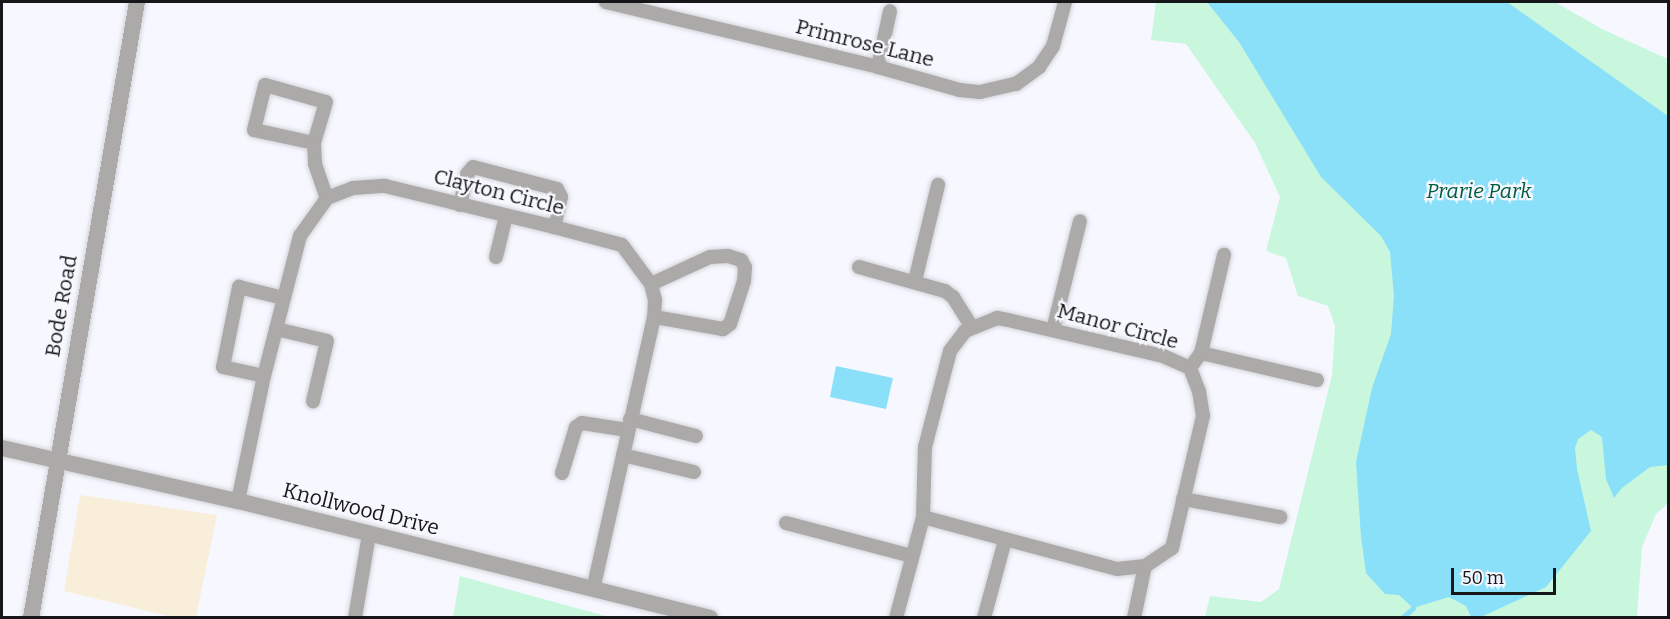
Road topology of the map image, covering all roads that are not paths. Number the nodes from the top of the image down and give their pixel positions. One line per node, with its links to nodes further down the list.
1 (137, 2): 32 (street, Bode Road)
2 (606, 2): 5 (street, Primrose Lane)
3 (1065, 2): 5 (street, Primrose Lane)
4 (890, 11): 5 (street)
5 (878, 67)
6 (314, 143): 6 (street); 8 (street)
7 (938, 185): 16 (street)
8 (327, 198): 9 (street, Clayton Circle); 18 (street)
9 (460, 205): 10 (street, Clayton Circle); 12 (street)
10 (506, 216): 12 (street, Clayton Circle); 14 (street)
11 (1080, 221): 22 (street)
12 (554, 227): 17 (street, Clayton Circle)
13 (1224, 255): 23 (street)
14 (496, 257)
15 (859, 267): 16 (street)
16 (915, 280): 20 (street)
17 (651, 284): 19 (street); 19 (street)
18 (283, 298): 21 (street); 25 (street)
19 (654, 317): 28 (street)
20 (971, 326): 22 (street, Manor Circle); 37 (street)
21 (276, 329): 25 (street); 27 (street)
22 (1053, 330): 24 (street, Manor Circle)
23 (1201, 353): 24 (street); 26 (street)
24 (1190, 368): 35 (street, Manor Circle)
25 (264, 376): 36 (street)
26 (1317, 380)
27 (313, 401)
28 (629, 425): 29 (street); 31 (street); 34 (street)
29 (696, 436)
30 (2, 448): 32 (street, Knollwood Drive)
31 (622, 455): 33 (street); 44 (street)
32 (57, 460): 36 (street, Knollwood Drive); 45 (street, Bode Road)
33 (694, 472)
34 (562, 474)
35 (1183, 499): 38 (street); 43 (street, Manor Circle)
36 (238, 501): 40 (street, Knollwood Drive)
37 (923, 517): 41 (street, Manor Circle); 42 (street)
38 (1280, 517)
39 (786, 523): 42 (street)
40 (369, 534): 44 (street, Knollwood Drive); 46 (street)
41 (1005, 540): 43 (street, Manor Circle); 49 (street)
42 (912, 556): 48 (street)
43 (1145, 566): 50 (street)
44 (592, 589): 47 (street, Knollwood Drive)
45 (31, 618)
46 (355, 618)
47 (710, 618)
48 (896, 618)
49 (984, 618)
50 (1134, 618)

